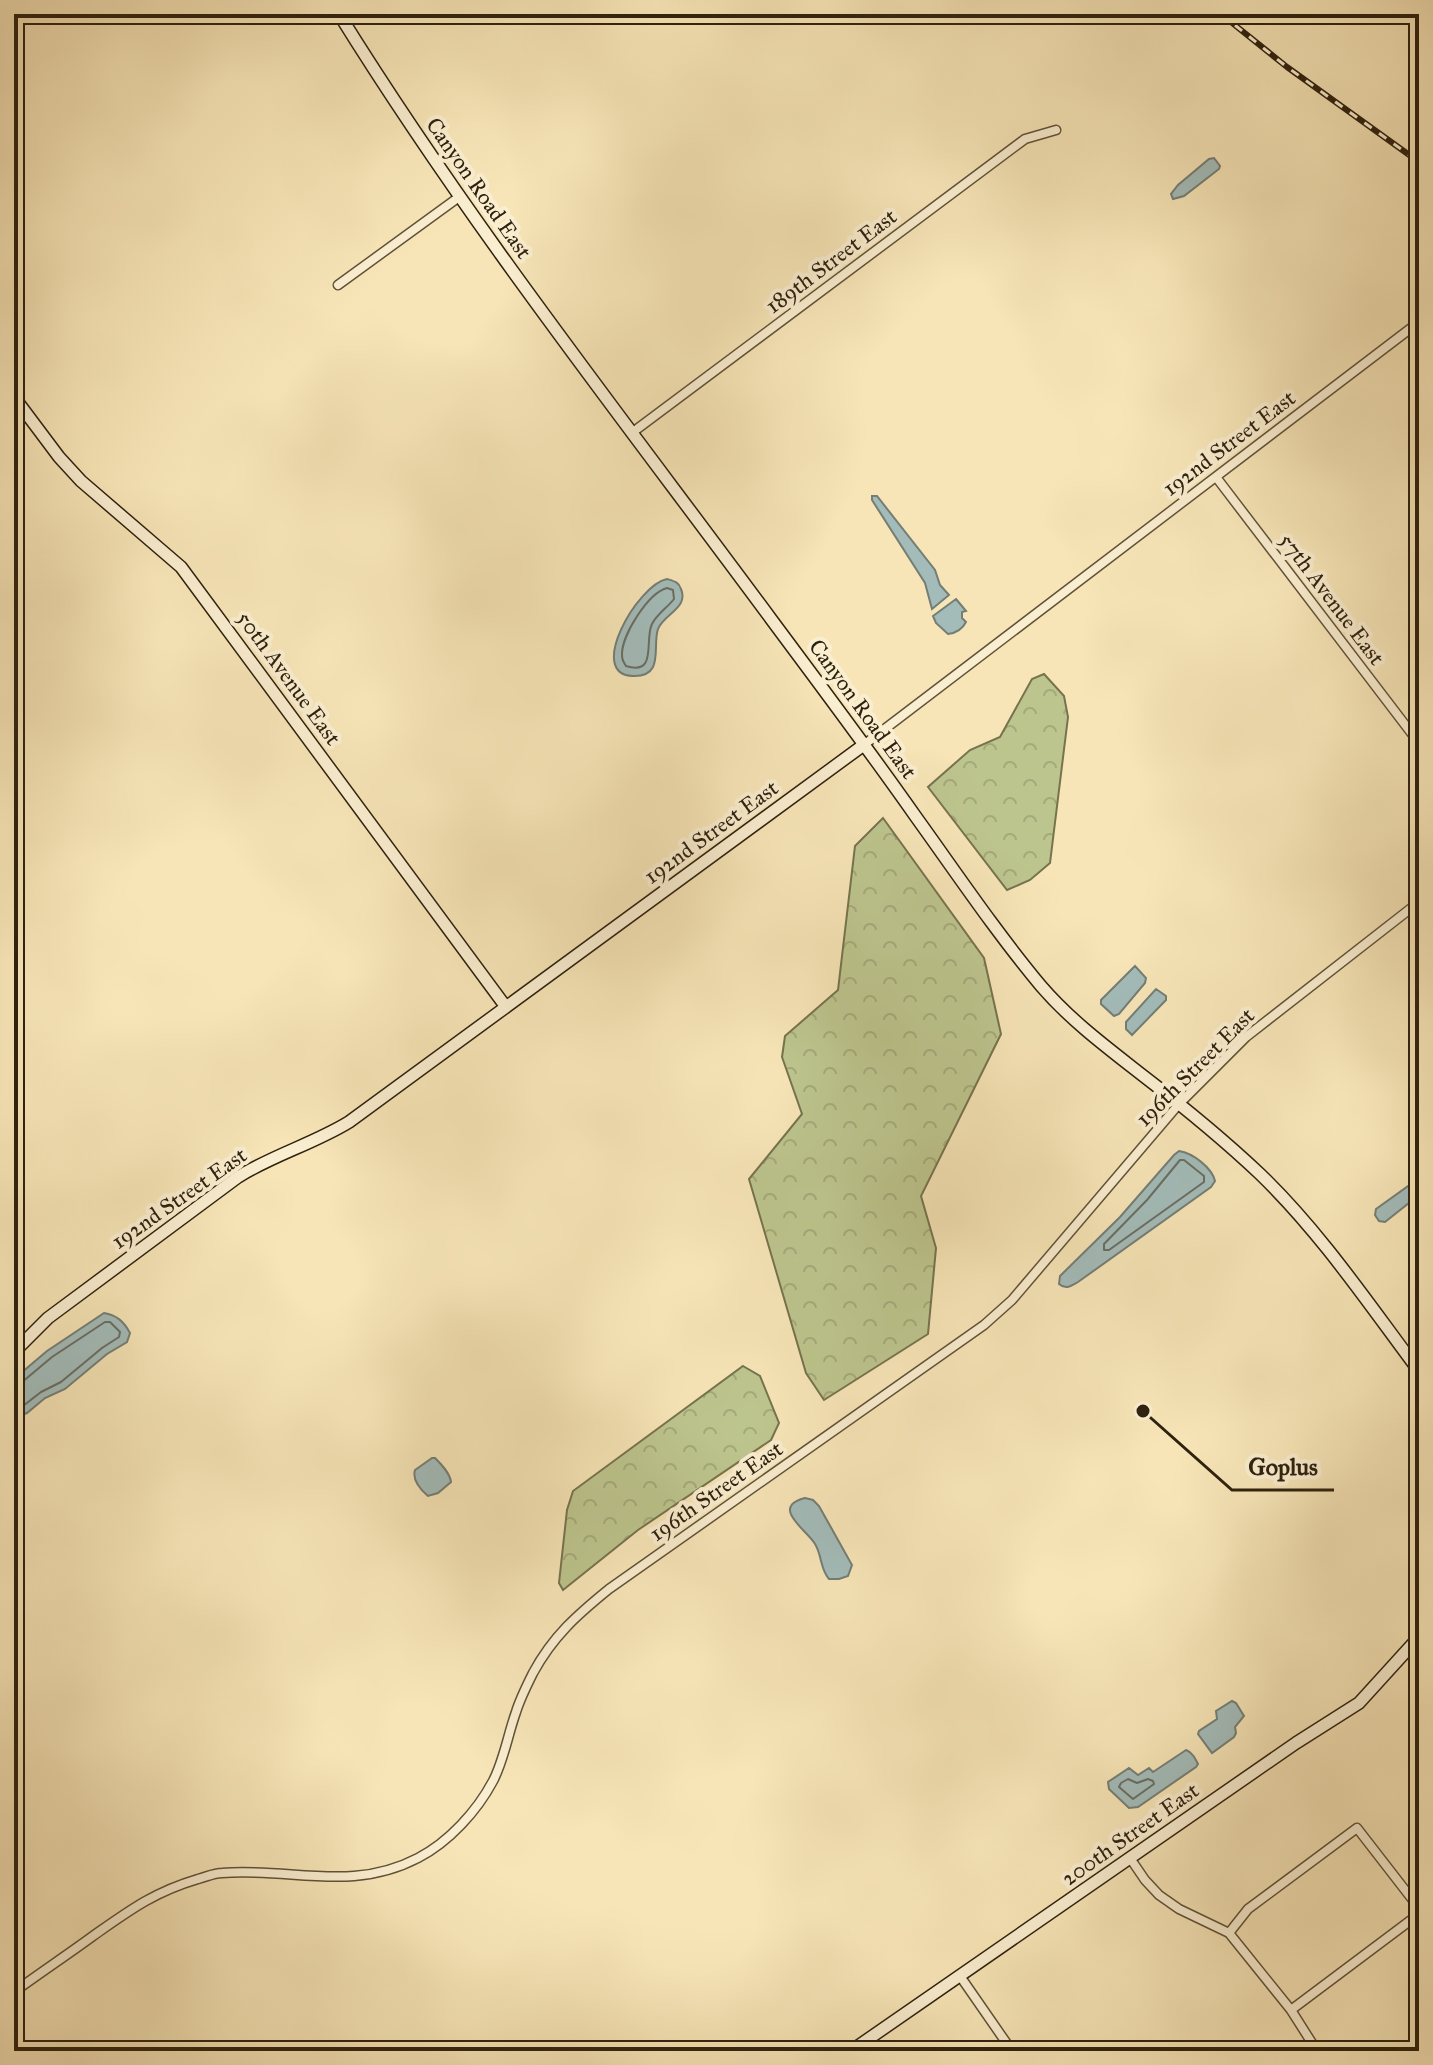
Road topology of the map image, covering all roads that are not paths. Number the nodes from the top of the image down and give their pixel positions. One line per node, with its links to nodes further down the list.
1 (339, 14): 3 (street, Canyon Road East)
2 (1056, 130): 7 (street, 189th Street East)
3 (459, 197): 4 (street); 7 (street, Canyon Road East)
4 (338, 285)
5 (1419, 322): 8 (street, 192nd Street East)
6 (14, 397): 12 (street, 50th Avenue East)
7 (633, 432): 10 (street, Canyon Road East)
8 (1216, 477): 9 (street, 57th Avenue East); 10 (street, 192nd Street East)
9 (1419, 743)
10 (865, 744): 12 (street, 192nd Street East); 13 (street, Canyon Road East)
11 (1419, 902): 13 (street, 196th Street East)
12 (506, 1007): 14 (street, 192nd Street East)
13 (1179, 1104): 15 (street, Canyon Road East); 22 (street, 196th Street East)
14 (14, 1352)
15 (1419, 1371)
16 (1419, 1637): 17 (street, 200th Street East)
17 (1130, 1858): 20 (street); 21 (street, 200th Street East)
18 (1419, 1908): 20 (street)
19 (1419, 1914): 23 (street)
20 (1229, 1933): 23 (street)
21 (960, 1976): 24 (street, 200th Street East); 25 (street)
22 (14, 1992)
23 (1291, 2010): 26 (street)
24 (851, 2051)
25 (1012, 2051)
26 (1317, 2051)

